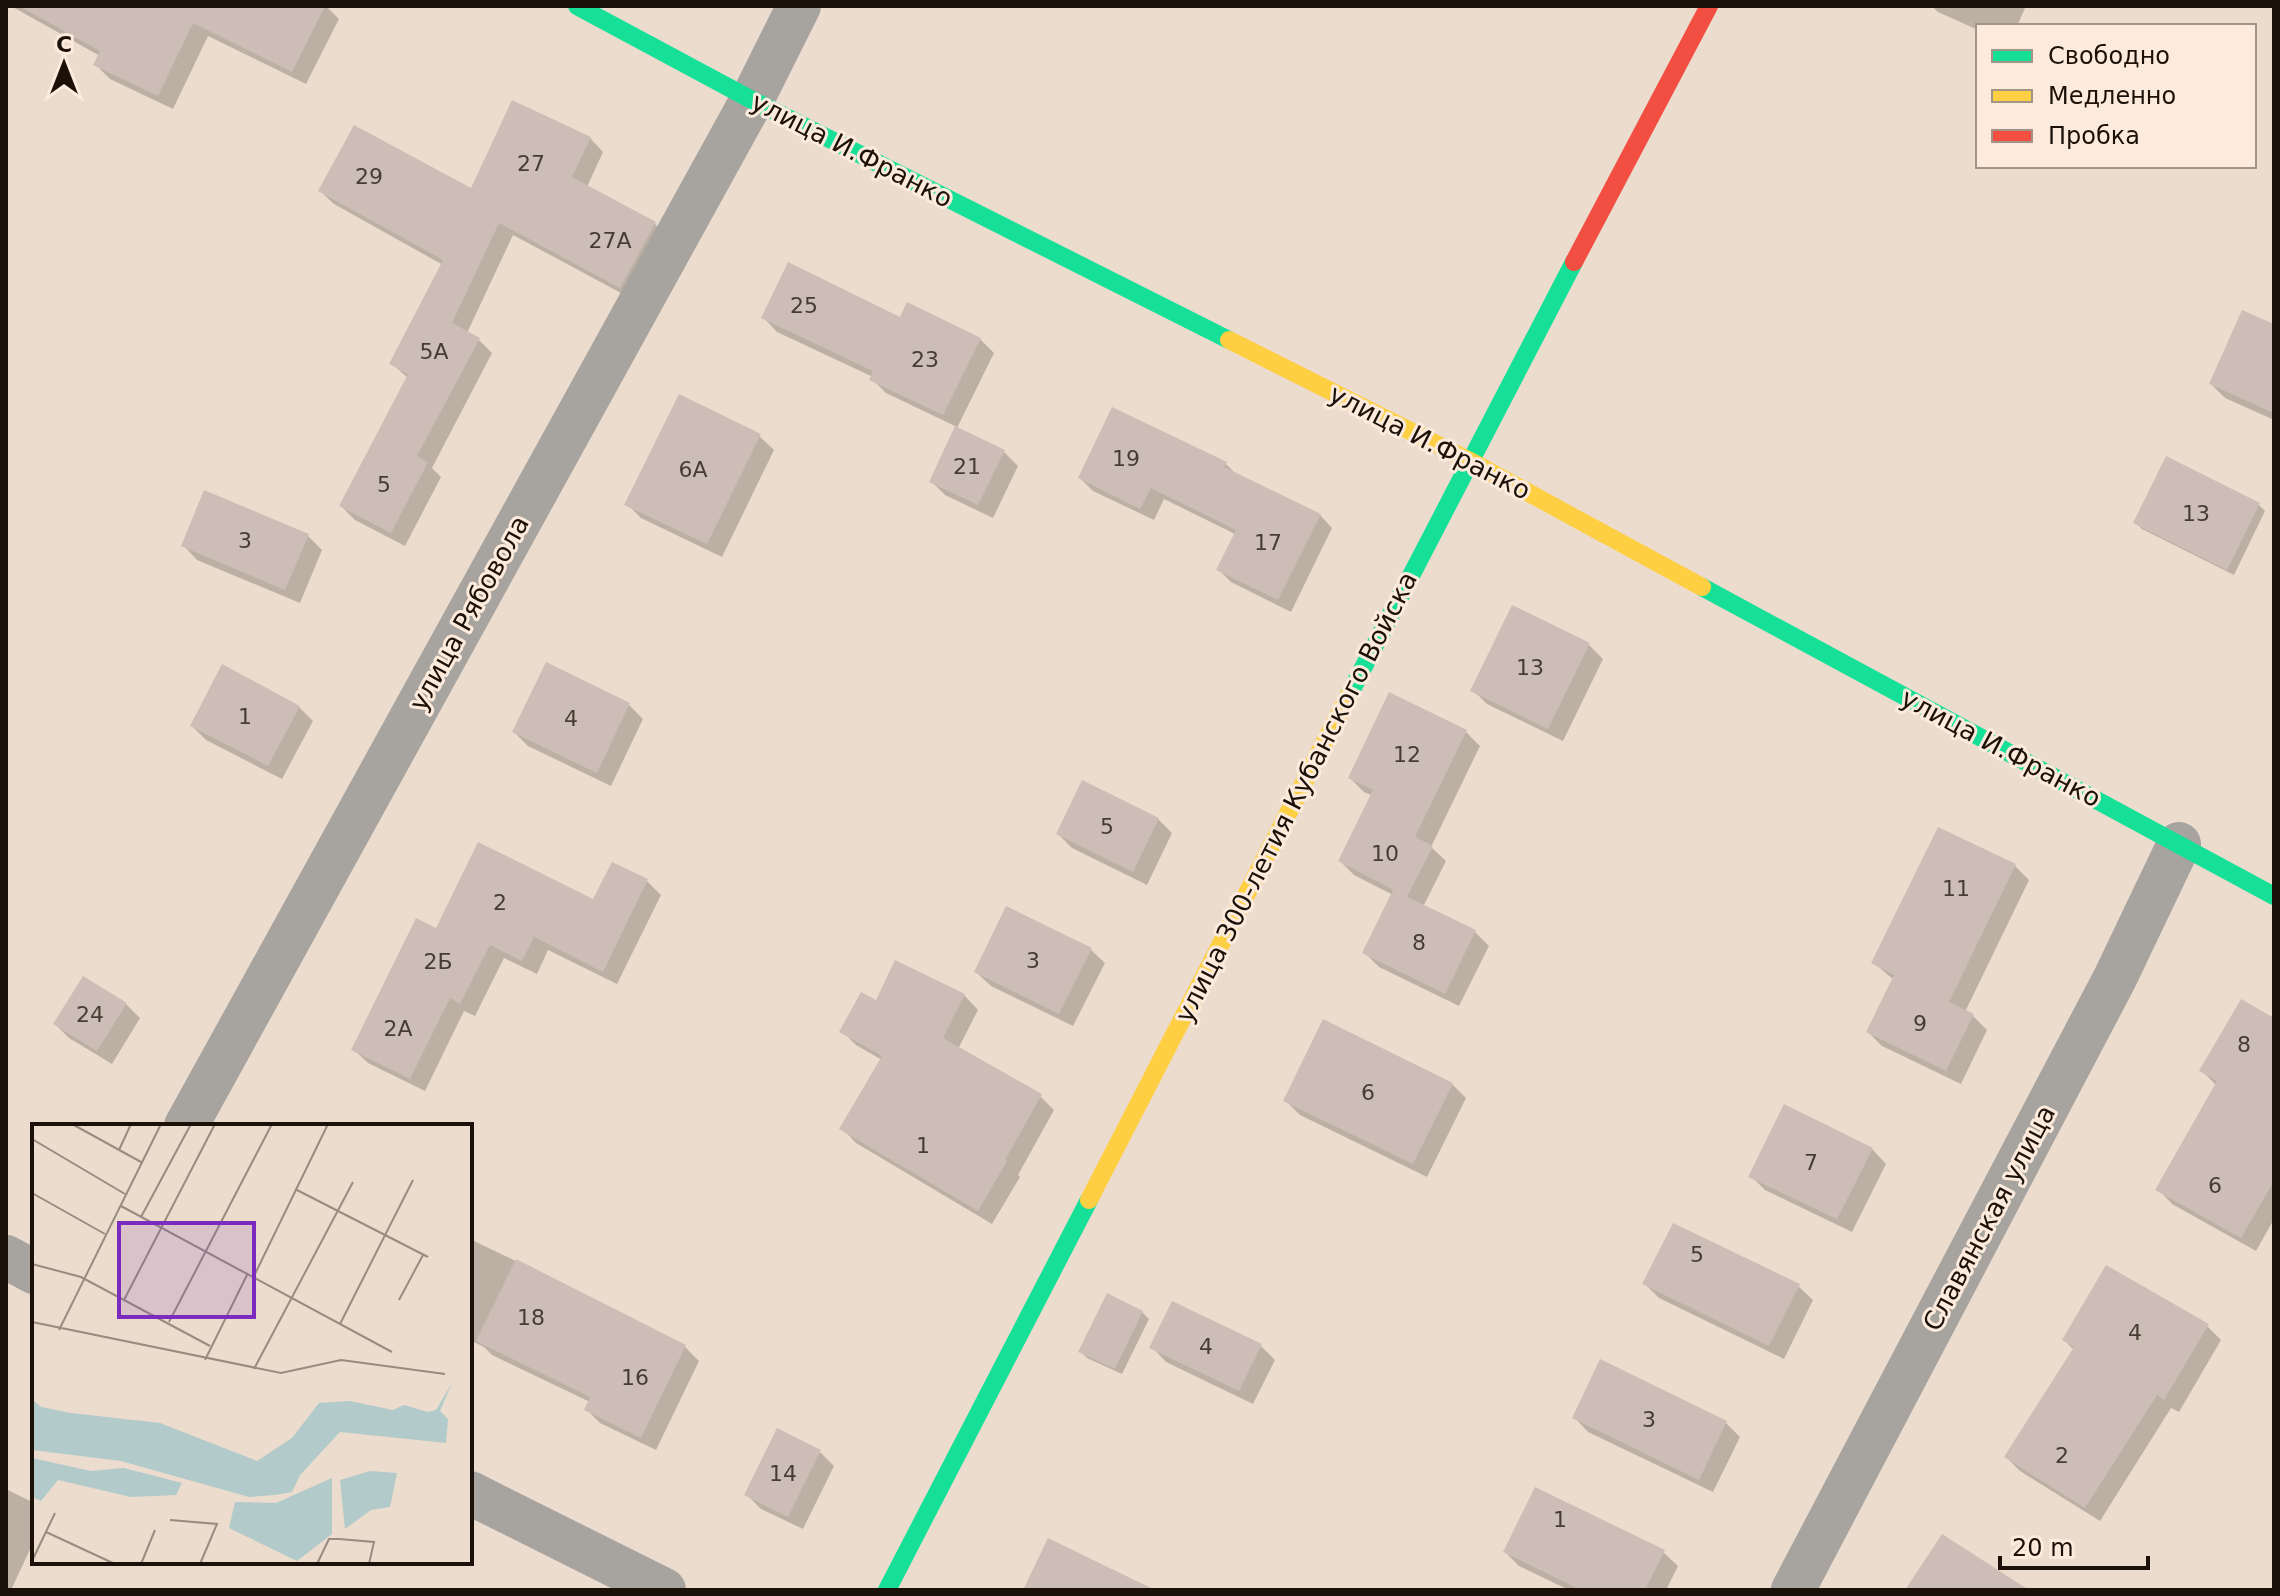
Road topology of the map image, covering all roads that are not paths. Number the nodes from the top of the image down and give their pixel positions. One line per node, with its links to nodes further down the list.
1 (577, 6): 4 (street, улица И.Франко)
2 (799, 6): 4 (street, улица Рябовола)
3 (1709, 6): 5 (street, улица 300-летия Кубанского Войска)
4 (752, 100): 5 (street, улица И.Франко); 8 (street, улица Рябовола)
5 (1470, 461): 6 (street, улица И.Франко); 13 (street, улица 300-летия Кубанского Войска)
6 (2179, 844): 7 (street, улица И.Франко); 14 (street, Славянская улица)
7 (2273, 894)
8 (187, 1124)
9 (6, 1257): 10 (street)
10 (32, 1271)
11 (472, 1494): 12 (street)
12 (664, 1590)
13 (887, 1590)
14 (1793, 1590)

